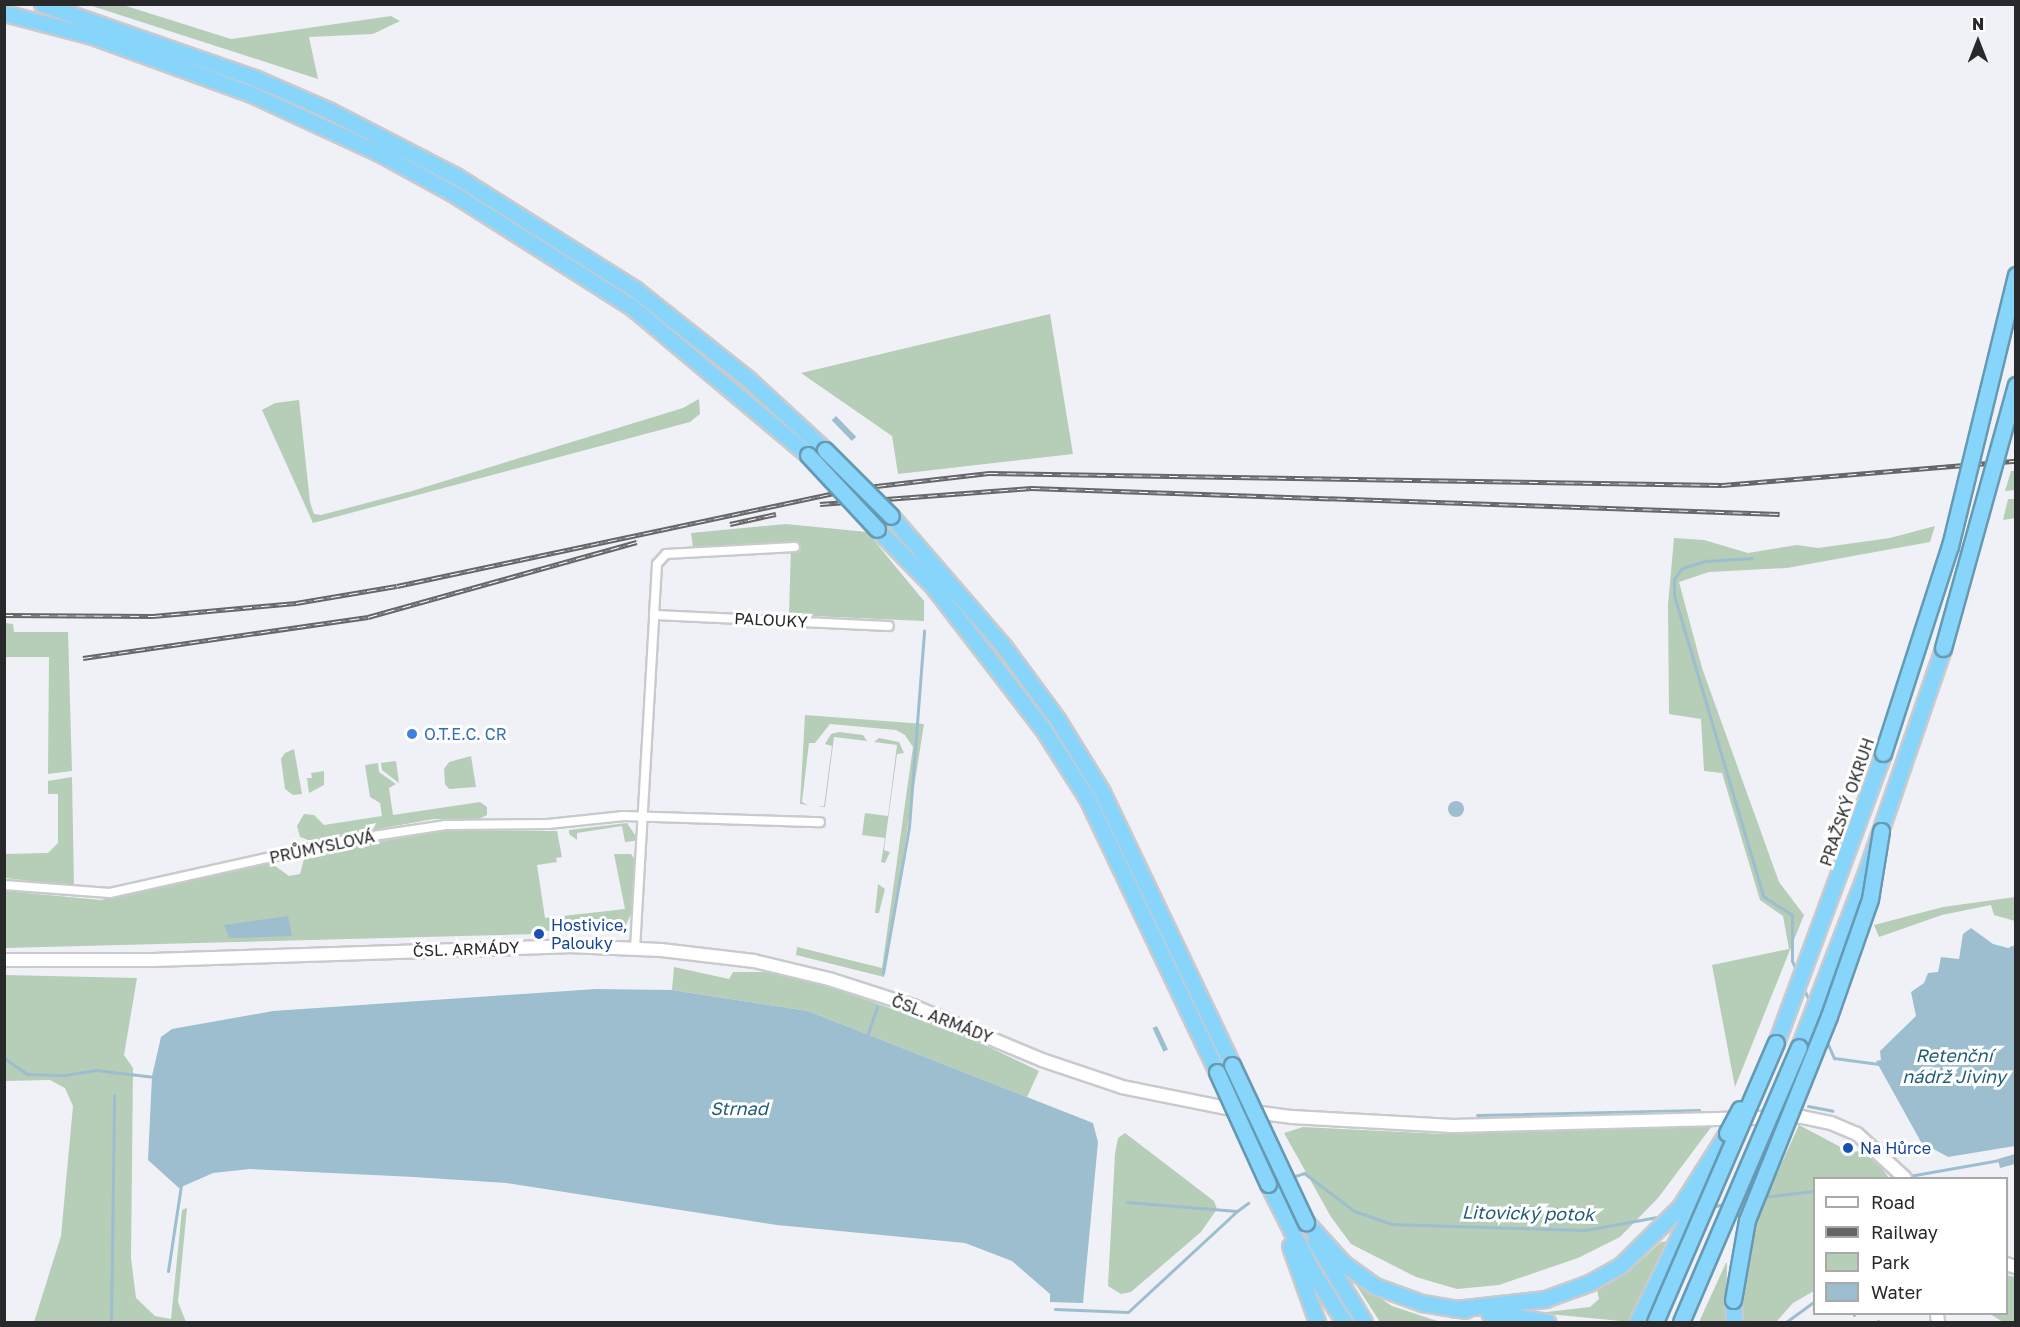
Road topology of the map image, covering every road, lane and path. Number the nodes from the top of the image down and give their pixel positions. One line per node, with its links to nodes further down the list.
1 (42, 4): 17 (highway, bridge)
2 (4, 13): 18 (highway, bridge)
3 (2016, 275): 14 (highway, PRAŽSKÝ OKRUH, bridge)
4 (2016, 385): 10 (highway, bridge)
5 (795, 547): 6 (street)
6 (654, 615): 7 (street, PALOUKY); 8 (street)
7 (889, 626)
8 (643, 816): 9 (street); 11 (street, PRŮMYSLOVÁ); 12 (street)
9 (820, 822)
10 (1881, 831): 26 (highway, bridge); 27 (highway, bridge)
11 (4, 885)
12 (634, 949): 13 (main road, ČSL. ARMÁDY); 16 (main road, ČSL. ARMÁDY)
13 (4, 960)
14 (1776, 1043): 15 (highway, bridge); 25 (highway, PRAŽSKÝ OKRUH, bridge)
15 (1727, 1133): 19 (highway); 24 (highway)
16 (1903, 1177)
17 (1306, 1222): 19 (highway); 22 (highway)
18 (1288, 1230): 20 (highway); 21 (highway)
19 (1455, 1309): 23 (highway)
20 (1317, 1323)
21 (1344, 1323)
22 (1364, 1323)
23 (1547, 1323)
24 (1637, 1323)
25 (1654, 1323)
26 (1681, 1323)
27 (1734, 1323)

